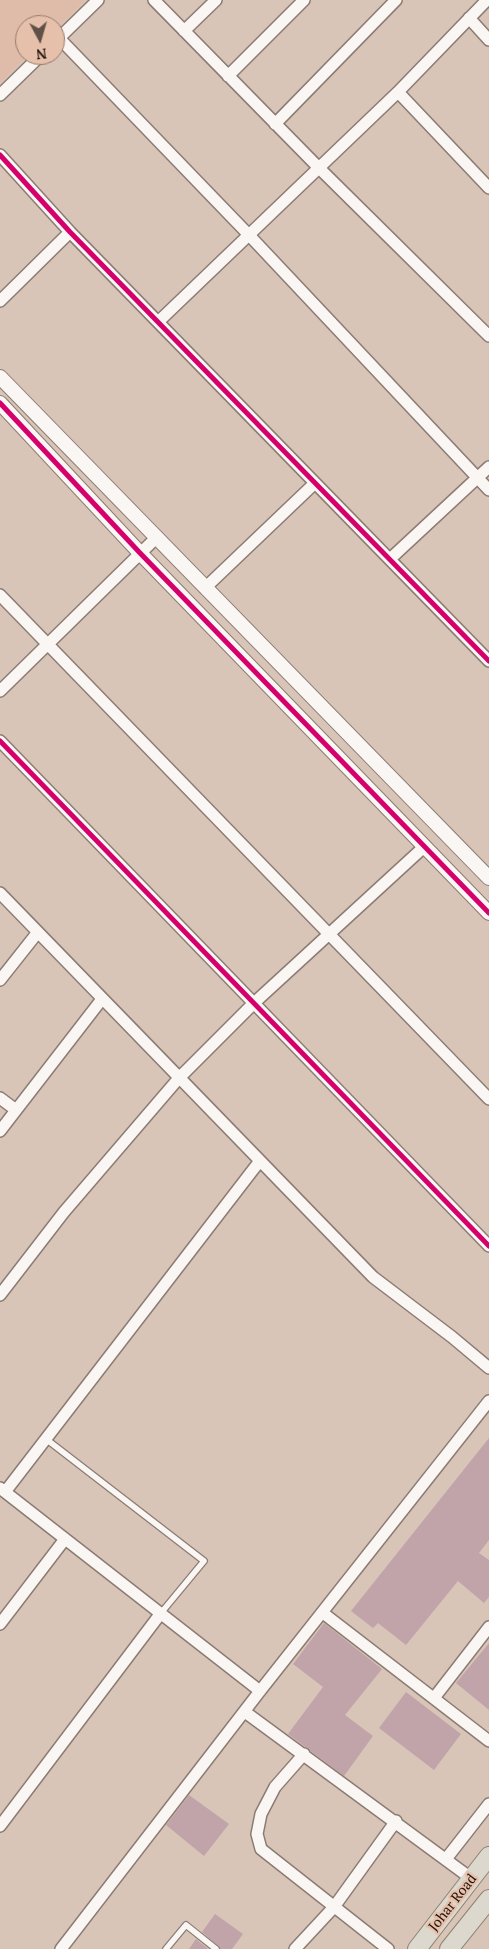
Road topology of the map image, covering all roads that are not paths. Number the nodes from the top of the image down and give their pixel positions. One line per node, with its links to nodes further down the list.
1 (98, 0): 9 (street)
2 (154, 0): 8 (street)
3 (216, 0): 8 (street)
4 (304, 0): 13 (street)
5 (396, 0): 16 (street)
6 (487, 0): 7 (street)
7 (469, 18): 10 (street); 14 (street)
8 (184, 31): 13 (street)
9 (65, 32)
10 (489, 40)
11 (65, 48): 21 (street)
12 (32, 65): 15 (street)
13 (228, 76): 16 (street)
14 (398, 92): 18 (street); 19 (street)
15 (0, 95)
16 (275, 124): 18 (street)
17 (0, 155): 20 (street)
18 (319, 168): 21 (street); 24 (street)
19 (489, 188)
20 (70, 232): 22 (street); 23 (street)
21 (248, 234): 23 (street); 28 (street)
22 (0, 301)
23 (158, 322): 29 (street)
24 (489, 336)
25 (0, 377): 31 (street)
26 (0, 403): 32 (street)
27 (489, 467): 28 (street)
28 (477, 478): 30 (street); 33 (street)
29 (315, 483): 33 (street); 34 (street)
30 (489, 490)
31 (157, 537): 32 (street); 34 (street)
32 (140, 553): 36 (street); 41 (street)
33 (390, 559): 37 (street)
34 (205, 588): 40 (street)
35 (0, 595): 36 (street)
36 (47, 646): 38 (street); 47 (street)
37 (489, 661)
38 (0, 691)
39 (0, 741): 50 (street)
40 (387, 774): 41 (street); 43 (street)
41 (371, 790): 42 (street)
42 (425, 846): 45 (street); 47 (street)
43 (489, 878)
44 (0, 894): 46 (street)
45 (489, 913)
46 (38, 932): 48 (street); 49 (street)
47 (329, 936): 50 (street); 53 (street)
48 (0, 980)
49 (102, 999): 51 (street); 54 (street)
50 (254, 1003): 51 (street); 57 (street)
51 (179, 1078): 56 (street); 58 (street)
52 (0, 1098): 54 (street)
53 (489, 1099)
54 (16, 1110): 55 (street)
55 (0, 1131)
56 (260, 1162): 59 (street); 61 (street)
57 (489, 1246)
58 (0, 1295)
59 (489, 1368)
60 (489, 1401): 65 (street)
61 (46, 1439): 62 (street); 64 (lane)
62 (3, 1490): 63 (street)
63 (65, 1539): 64 (street); 66 (street)
64 (161, 1612): 68 (street); 75 (street)
65 (323, 1613): 68 (street); 69 (street)
66 (0, 1624)
67 (489, 1627): 69 (street)
68 (260, 1691): 70 (street)
69 (434, 1698): 71 (street)
70 (245, 1712): 72 (street); 83 (street)
71 (489, 1741)
72 (304, 1754): 74 (street); 80 (street)
73 (489, 1804): 77 (street)
74 (396, 1821): 77 (street); 80 (street)
75 (0, 1826)
76 (489, 1856): 78 (main road, Johar Road)
77 (446, 1859): 78 (street)
78 (472, 1878): 81 (main road, Johar Road)
79 (489, 1898): 82 (main road, Johar Road)
80 (334, 1906): 86 (street); 87 (street)
81 (432, 1930): 82 (main road); 88 (main road, Johar Road)
82 (450, 1948)
83 (62, 1949)
84 (166, 1949): 85 (lane)
85 (216, 1949)
86 (295, 1949)
87 (388, 1949)
88 (417, 1949)

